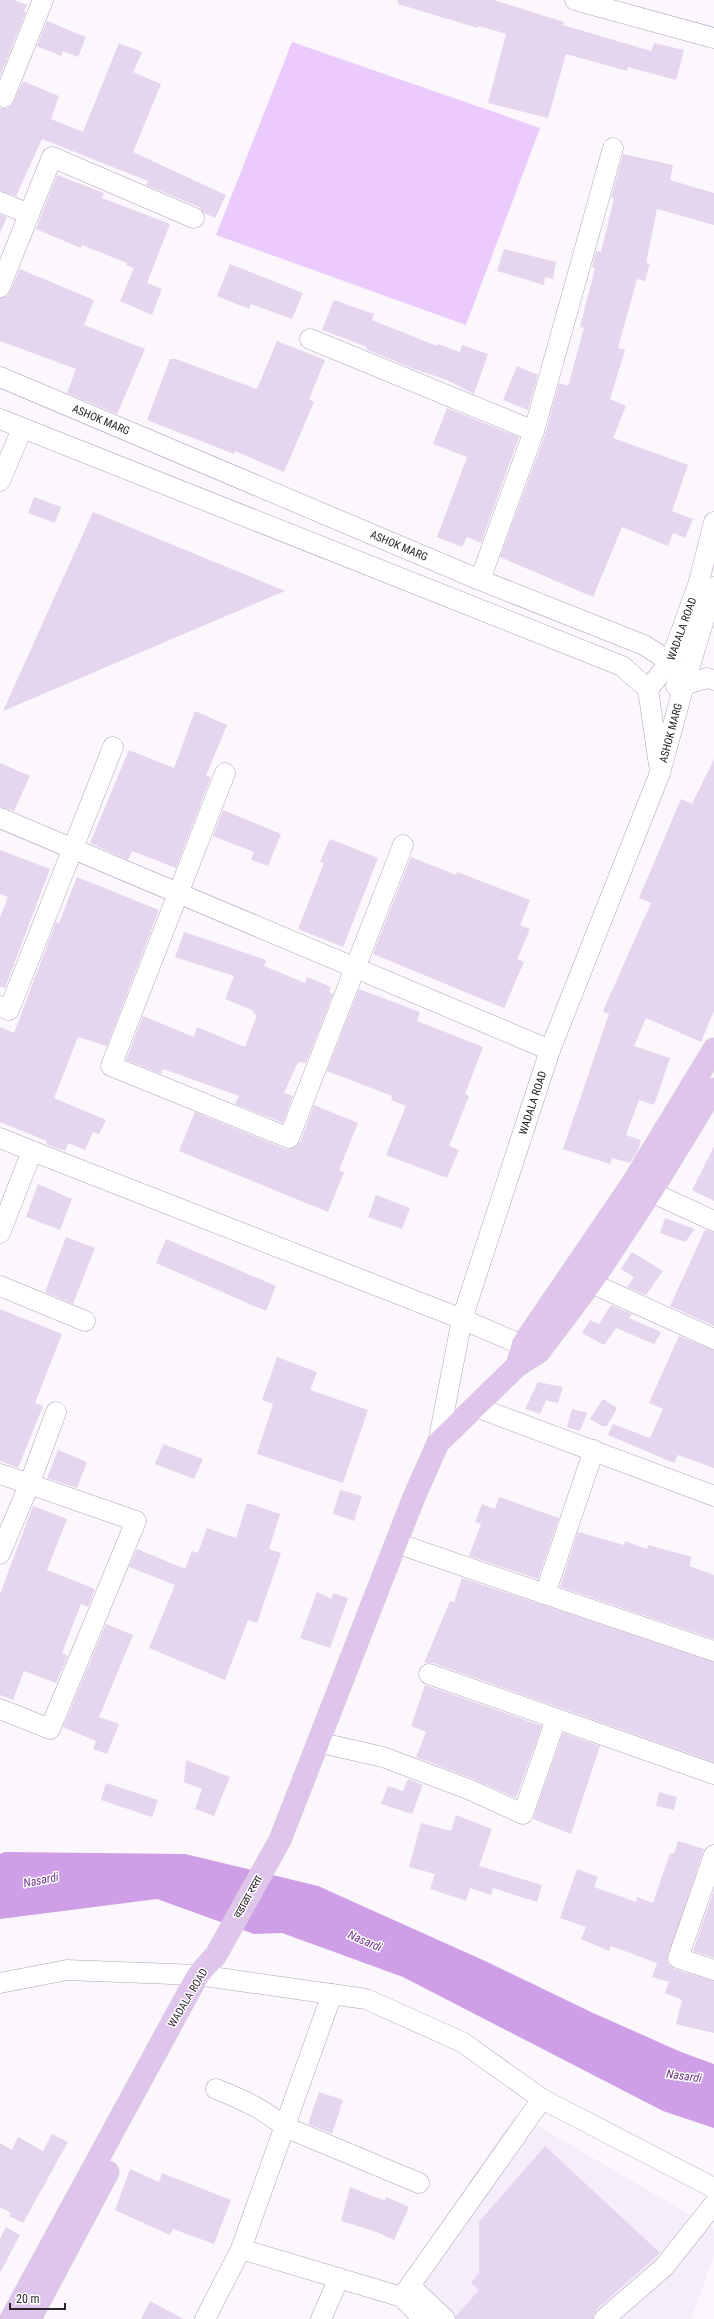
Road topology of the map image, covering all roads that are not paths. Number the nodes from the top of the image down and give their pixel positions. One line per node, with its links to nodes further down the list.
1 (43, 0): 4 (street)
2 (576, 0): 3 (street)
3 (714, 38)
4 (0, 96)
5 (613, 148): 14 (street)
6 (0, 202): 7 (street)
7 (29, 214): 8 (street); 9 (street)
8 (194, 218)
9 (0, 287)
10 (310, 339): 14 (street)
11 (0, 378): 17 (street, ASHOK MARG)
12 (0, 418): 13 (street)
13 (22, 429): 15 (street); 22 (street)
14 (534, 431): 17 (street)
15 (0, 481)
16 (714, 522): 19 (street, WADALA ROAD)
17 (480, 580): 19 (street, ASHOK MARG)
18 (714, 587): 21 (street, WADALA ROAD)
19 (670, 662): 21 (street, ASHOK MARG); 22 (street, WADALA ROAD)
20 (714, 680): 21 (street)
21 (684, 685): 22 (street); 25 (street, ASHOK MARG)
22 (648, 689): 25 (street, ASHOK MARG)
23 (113, 747): 28 (street)
24 (226, 773): 29 (street)
25 (660, 773): 33 (street, WADALA ROAD)
26 (0, 818): 28 (street)
27 (403, 845): 30 (street)
28 (74, 850): 29 (street); 31 (street)
29 (178, 893): 30 (street); 30 (street)
30 (355, 968): 33 (street)
31 (0, 1006)
32 (714, 1049): 45 (main road)
33 (550, 1050): 42 (street, WADALA ROAD)
34 (714, 1089): 37 (main road)
35 (0, 1138): 36 (street)
36 (32, 1151): 39 (street); 42 (street)
37 (651, 1192): 38 (street); 40 (main road)
38 (714, 1222)
39 (0, 1233)
40 (590, 1283): 44 (street); 45 (main road)
41 (0, 1286): 43 (street)
42 (462, 1319): 45 (street); 48 (street, WADALA ROAD)
43 (85, 1321)
44 (714, 1339)
45 (531, 1348): 46 (main road)
46 (476, 1407): 48 (main road); 49 (street)
47 (56, 1412): 51 (street)
48 (438, 1443): 53 (main road, वडाळा रस्ता)
49 (594, 1450): 52 (street); 55 (street)
50 (0, 1474): 51 (street)
51 (29, 1485): 54 (street); 58 (street)
52 (714, 1496)
53 (396, 1543): 55 (street); 60 (main road, वडाळा रस्ता)
54 (0, 1554)
55 (545, 1594): 56 (street)
56 (714, 1651)
57 (430, 1674): 59 (street)
58 (0, 1709)
59 (556, 1718): 60 (street); 61 (street)
60 (317, 1742): 63 (main road, वडाळा रस्ता)
61 (714, 1774)
62 (714, 1855): 64 (street)
63 (216, 1955): 65 (main road, WADALA ROAD)
64 (714, 1970)
65 (205, 1976): 66 (street); 67 (street); 77 (main road, WADALA ROAD); 78 (main road, WADALA ROAD)
66 (0, 1983)
67 (332, 1994): 69 (street); 70 (street)
68 (216, 2089): 70 (street)
69 (542, 2099): 72 (street); 76 (street)
70 (285, 2127): 71 (street); 74 (street)
71 (418, 2183)
72 (714, 2188)
73 (714, 2204): 83 (street)
74 (241, 2249): 75 (street); 79 (street)
75 (340, 2278): 76 (street); 80 (street)
76 (406, 2291): 81 (street); 82 (street)
77 (11, 2319)
78 (30, 2319)
79 (205, 2319)
80 (321, 2319)
81 (422, 2319)
82 (445, 2319)
83 (604, 2319)

